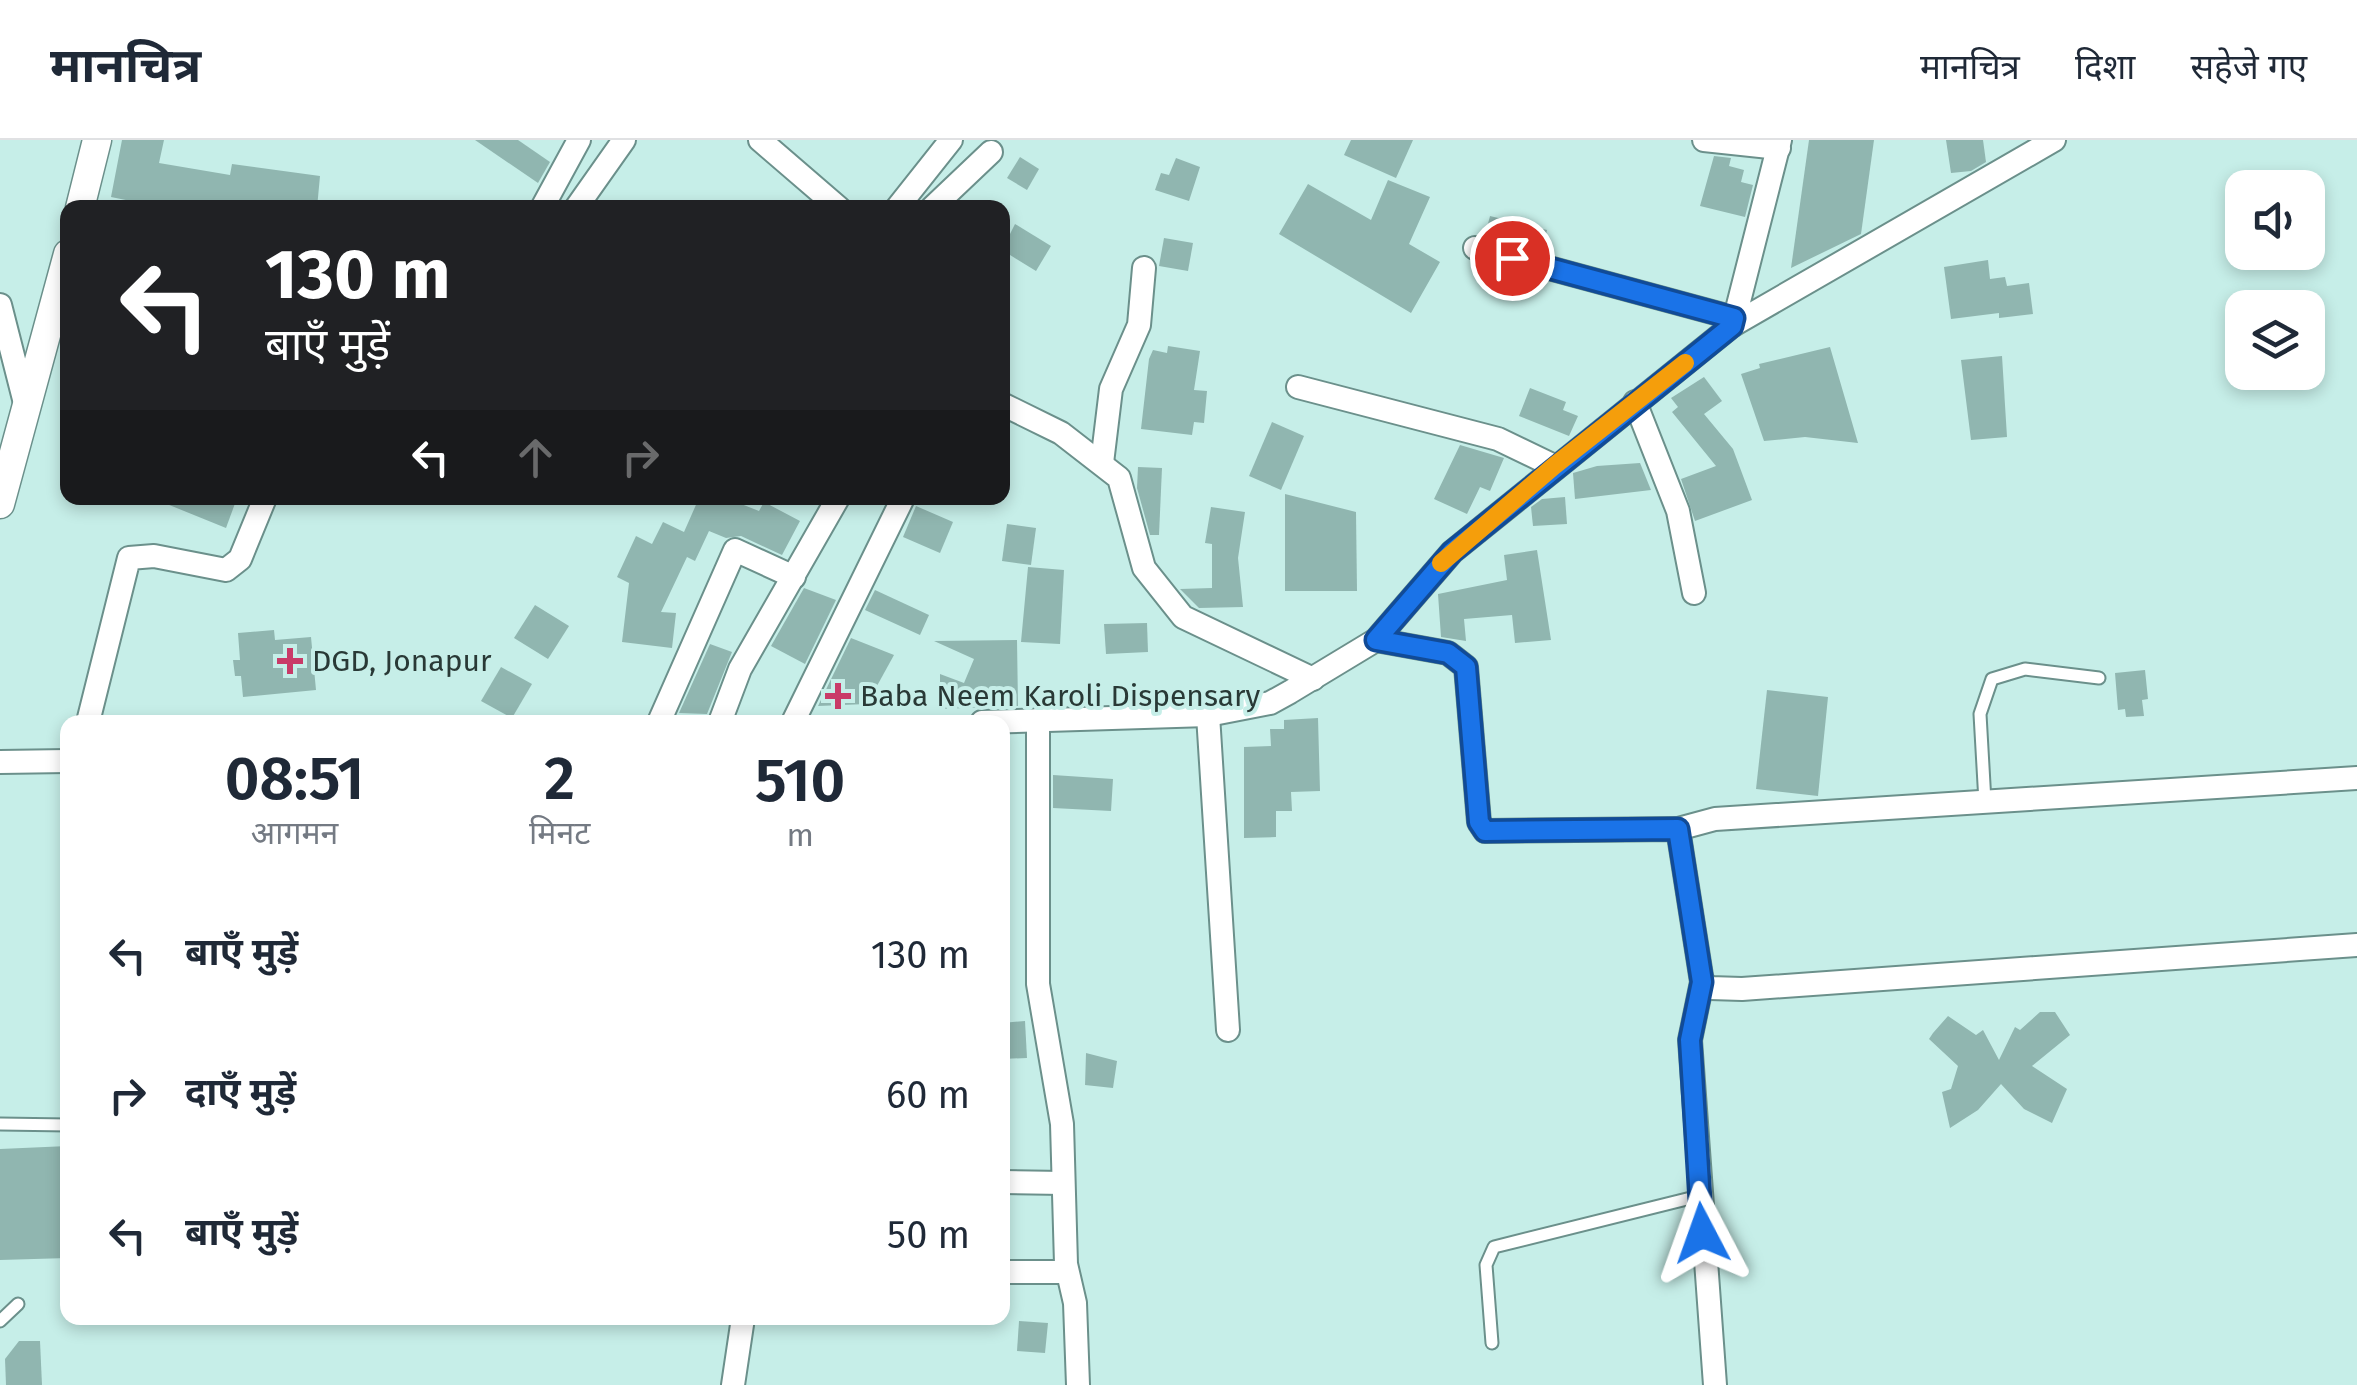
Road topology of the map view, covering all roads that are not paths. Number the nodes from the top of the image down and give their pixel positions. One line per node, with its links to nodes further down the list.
1 (97, 140): 10 (street)
2 (579, 140): 11 (street)
3 (624, 140): 12 (street)
4 (760, 140): 13 (street)
5 (950, 140): 14 (street)
6 (1704, 140): 8 (street)
7 (2054, 140): 20 (street)
8 (1780, 144): 20 (street)
9 (992, 152): 15 (street)
10 (82, 200)
11 (546, 200)
12 (582, 200)
13 (830, 200)
14 (903, 200)
15 (941, 200)
16 (1476, 248): 20 (street)
17 (1144, 268): 25 (street)
18 (60, 282): 22 (street)
19 (0, 305): 22 (street)
20 (1733, 322): 23 (street)
21 (1298, 387): 26 (street)
22 (25, 402): 27 (street)
23 (1635, 402): 26 (street); 32 (street)
24 (1010, 408): 25 (street)
25 (1102, 463): 35 (street)
26 (1554, 466): 33 (street)
27 (0, 504)
28 (262, 505): 36 (street)
29 (834, 505): 31 (street)
30 (900, 505): 39 (street)
31 (794, 578): 37 (street); 38 (street)
32 (1694, 594)
33 (1376, 640): 35 (street); 47 (street)
34 (2099, 678): 46 (lane)
35 (1313, 679): 40 (street)
36 (90, 715)
37 (661, 715)
38 (723, 715)
39 (796, 715)
40 (1208, 716): 41 (street); 50 (street)
41 (1038, 720): 42 (street); 54 (street)
42 (1010, 721)
43 (60, 761): 44 (street)
44 (0, 762)
45 (2357, 778): 46 (street)
46 (1985, 802): 47 (street)
47 (1678, 829): 49 (street)
48 (2357, 945): 49 (street)
49 (1702, 982): 55 (street)
50 (1228, 1030)
51 (0, 1124): 52 (lane)
52 (60, 1125)
53 (1010, 1182): 54 (street)
54 (1063, 1183): 57 (street)
55 (1698, 1196): 61 (lane); 64 (street)
56 (1010, 1272): 57 (street)
57 (1067, 1272): 63 (street)
58 (18, 1304): 59 (lane)
59 (0, 1322)
60 (742, 1325): 62 (street)
61 (1492, 1343)
62 (733, 1385)
63 (1078, 1385)
64 (1716, 1385)

